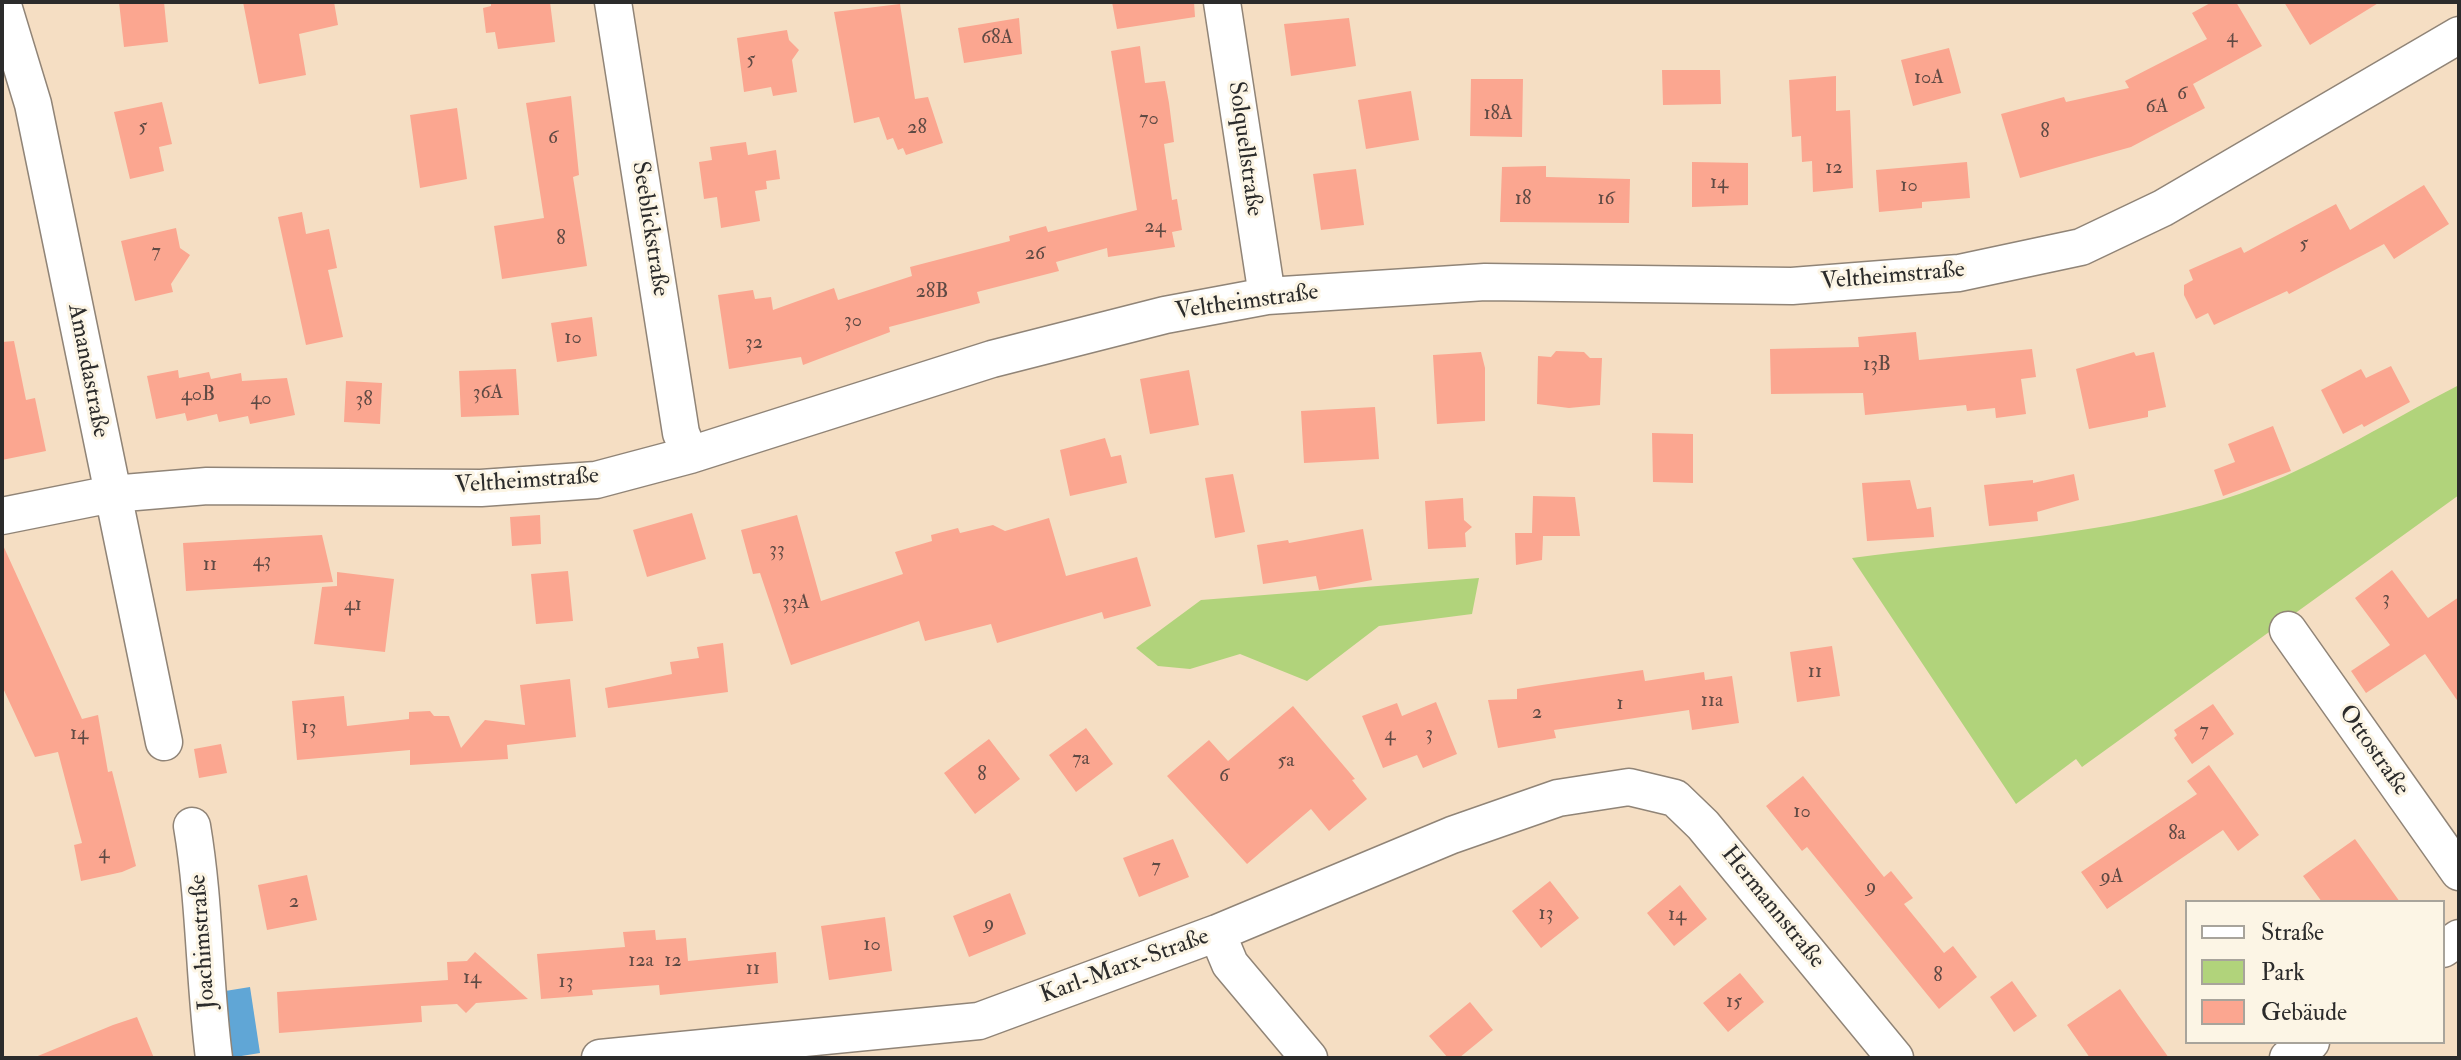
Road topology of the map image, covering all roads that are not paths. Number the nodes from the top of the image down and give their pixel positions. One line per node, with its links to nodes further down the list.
1 (2, 2): 7 (street, Amandastraße)
2 (613, 2): 6 (street, Seeblickstraße)
3 (1222, 2): 5 (street, Solquellstraße)
4 (2459, 35): 5 (street, Veltheimstraße)
5 (1267, 296): 6 (street, Veltheimstraße)
6 (690, 455): 7 (street, Veltheimstraße)
7 (112, 494): 8 (street, Veltheimstraße); 10 (street, Amandastraße)
8 (2, 516)
9 (2288, 630): 13 (street, Ottostraße)
10 (164, 742)
11 (1629, 787): 14 (street, Karl-Marx-Straße); 19 (street, Hermannstraße)
12 (192, 826): 16 (street, Joachimstraße)
13 (2459, 872)
14 (1217, 933): 17 (street, Karl-Marx-Straße); 18 (street)
15 (2308, 1044): 20 (street)
16 (214, 1058)
17 (601, 1058)
18 (1309, 1058)
19 (1895, 1058)
20 (2288, 1058)

